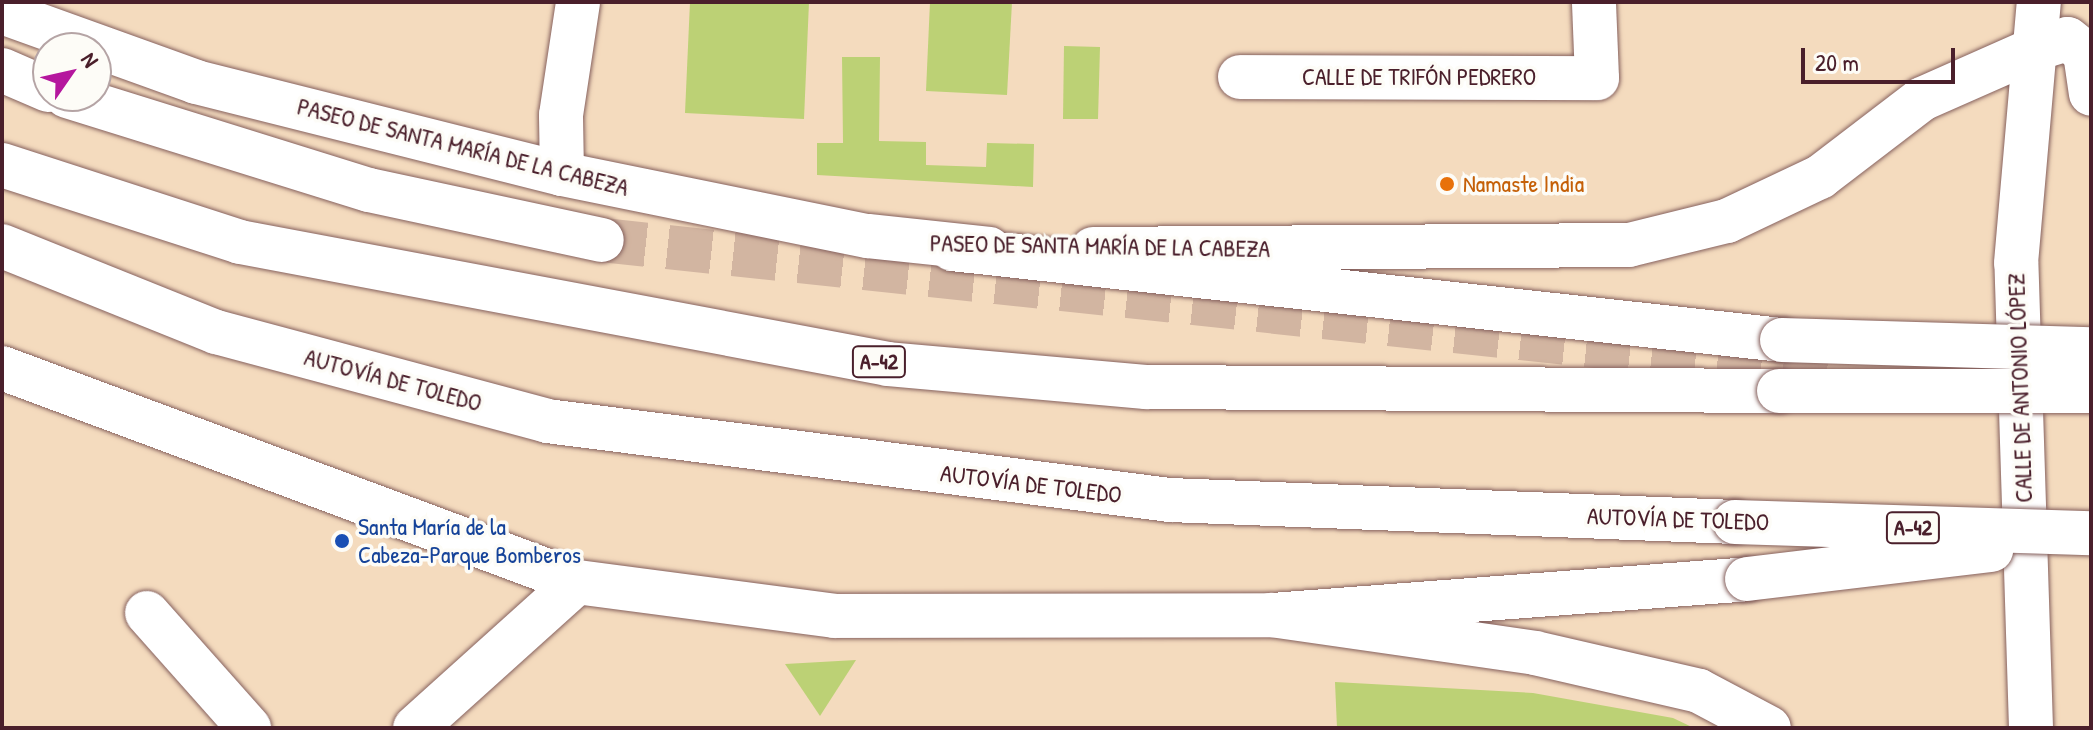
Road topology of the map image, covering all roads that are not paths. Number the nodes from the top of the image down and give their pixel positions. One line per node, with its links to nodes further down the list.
1 (578, 2): 12 (main road)
2 (1594, 2): 7 (main road, CALLE DE TRIFÓN PEDRERO)
3 (2039, 2): 5 (main road, CALLE DE ANTONIO LÓPEZ)
4 (2, 12): 12 (main road, PASEO DE SANTA MARÍA DE LA CABEZA)
5 (2035, 49): 9 (main road); 15 (main road, PASEO DE SANTA MARÍA DE LA CABEZA); 26 (main road, CALLE DE ANTONIO LÓPEZ)
6 (2, 70): 8 (main road)
7 (1240, 77)
8 (32, 83)
9 (2091, 94)
10 (112, 110): 13 (main road)
11 (2, 165): 18 (main road, A-42, bridge)
12 (562, 174): 15 (main road, PASEO DE SANTA MARÍA DE LA CABEZA)
13 (602, 240)
14 (2, 246): 19 (main road, AUTOVÍA DE TOLEDO / A-42, bridge)
15 (952, 249): 16 (main road, bridge)
16 (2091, 349)
17 (2, 368): 20 (main road)
18 (2091, 391)
19 (2091, 534): 22 (main road, bridge)
20 (577, 582): 22 (main road); 24 (main road)
21 (147, 613): 23 (main road)
22 (1272, 615): 25 (main road)
23 (249, 728)
24 (415, 728)
25 (1769, 728)
26 (2031, 728)

